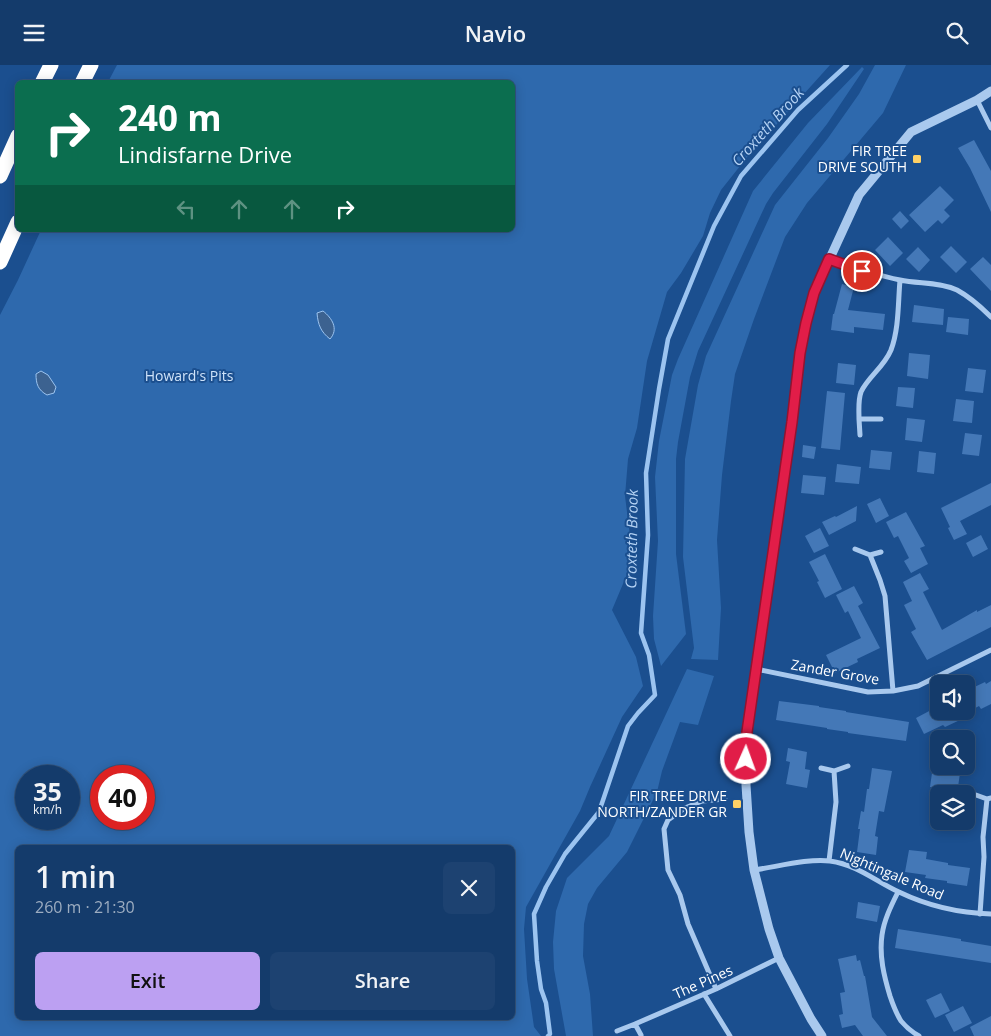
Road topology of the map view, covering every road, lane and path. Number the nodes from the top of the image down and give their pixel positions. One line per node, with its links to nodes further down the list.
1 (51, 65): 3 (highway)
2 (91, 65): 4 (highway)
3 (44, 80)
4 (84, 80)
5 (991, 91): 6 (street)
6 (976, 100): 7 (street); 11 (street)
7 (991, 128)
8 (15, 143): 9 (highway)
9 (0, 176)
10 (15, 229): 12 (highway)
11 (829, 259): 13 (street); 22 (street)
12 (0, 262)
13 (900, 280): 14 (street); 15 (street)
14 (991, 317)
15 (859, 419): 16 (street); 17 (street)
16 (881, 419)
17 (860, 435)
18 (856, 549): 20 (street)
19 (881, 552): 20 (street)
20 (870, 555): 23 (street)
21 (991, 650): 23 (street, Zander Grove)
22 (756, 669): 23 (street, Zander Grove); 31 (street)
23 (894, 691)
24 (848, 766): 26 (street)
25 (821, 768): 26 (street)
26 (834, 771): 30 (street)
27 (976, 795): 28 (street)
28 (989, 798): 33 (street)
29 (725, 799): 36 (street)
30 (828, 861): 31 (street, Nightingale Road); 32 (street, Nightingale Road)
31 (754, 871): 35 (street)
32 (898, 892): 33 (street, Nightingale Road); 43 (street)
33 (980, 914): 34 (street, Nightingale Road)
34 (991, 914)
35 (779, 958): 36 (street, The Pines); 42 (street)
36 (716, 989): 37 (street, The Pines)
37 (704, 994): 38 (street, The Pines); 41 (street)
38 (636, 1024): 39 (street, The Pines); 40 (street)
39 (617, 1031)
40 (641, 1035)
41 (730, 1036)
42 (822, 1036)
43 (919, 1036)

